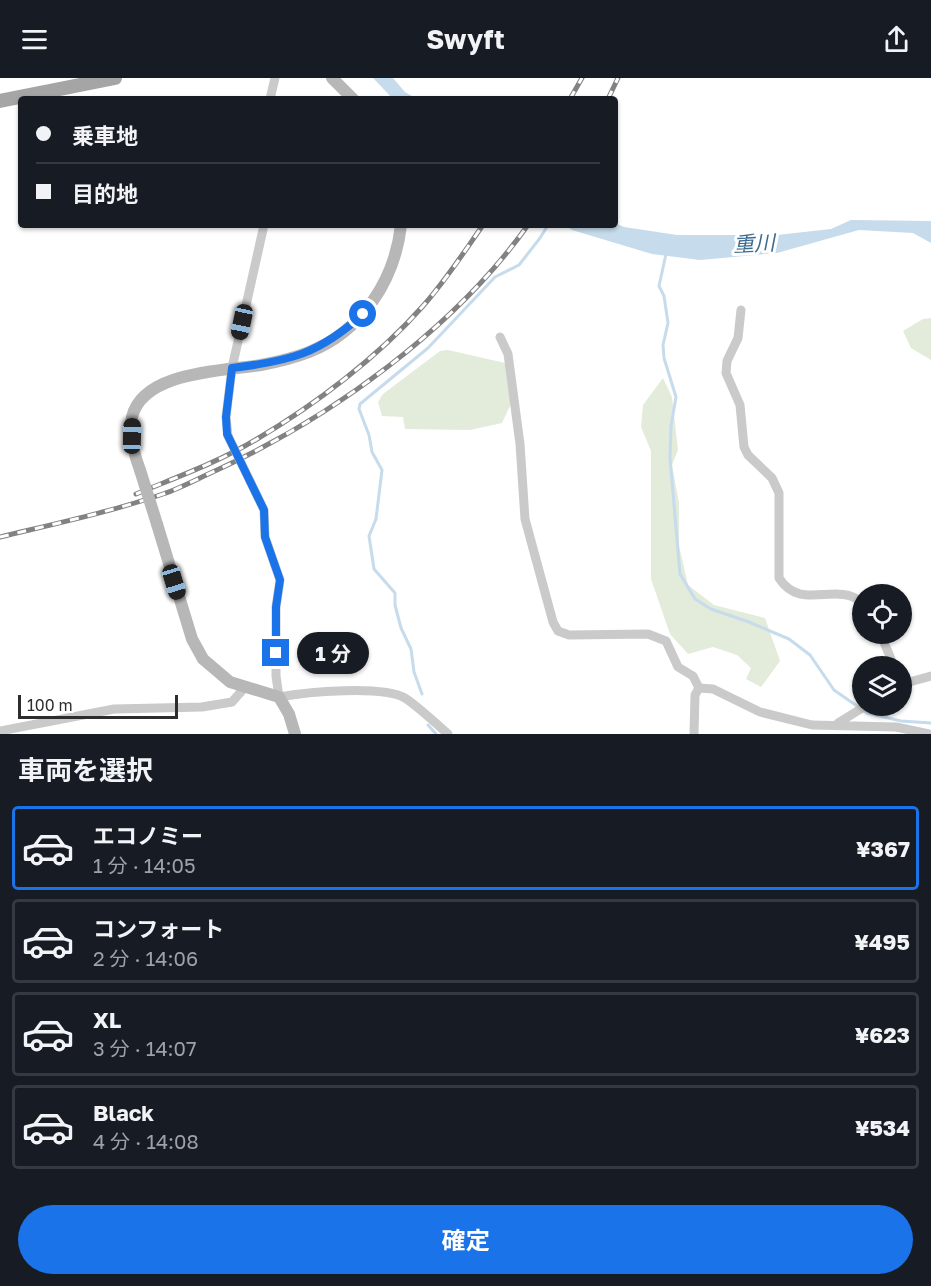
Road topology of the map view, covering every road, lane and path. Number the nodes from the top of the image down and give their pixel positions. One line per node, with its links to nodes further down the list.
1 (115, 78): 4 (main road)
2 (275, 78): 5 (street)
3 (332, 78): 6 (street)
4 (25, 96)
5 (271, 96)
6 (350, 96)
7 (18, 97): 8 (main road)
8 (0, 101)
9 (263, 228): 13 (street)
10 (400, 228): 13 (street)
11 (741, 310): 14 (street)
12 (500, 337): 18 (street)
13 (232, 368): 17 (street, bridge); 19 (street, bridge)
14 (852, 596)
15 (931, 676): 16 (street)
16 (912, 681)
17 (246, 686): 19 (street); 22 (street)
18 (699, 688): 21 (street); 25 (street)
19 (279, 697): 23 (street); 24 (street)
20 (852, 714): 21 (street)
21 (837, 724): 26 (street)
22 (0, 731)
23 (295, 734)
24 (448, 734)
25 (694, 734)
26 (928, 734)

